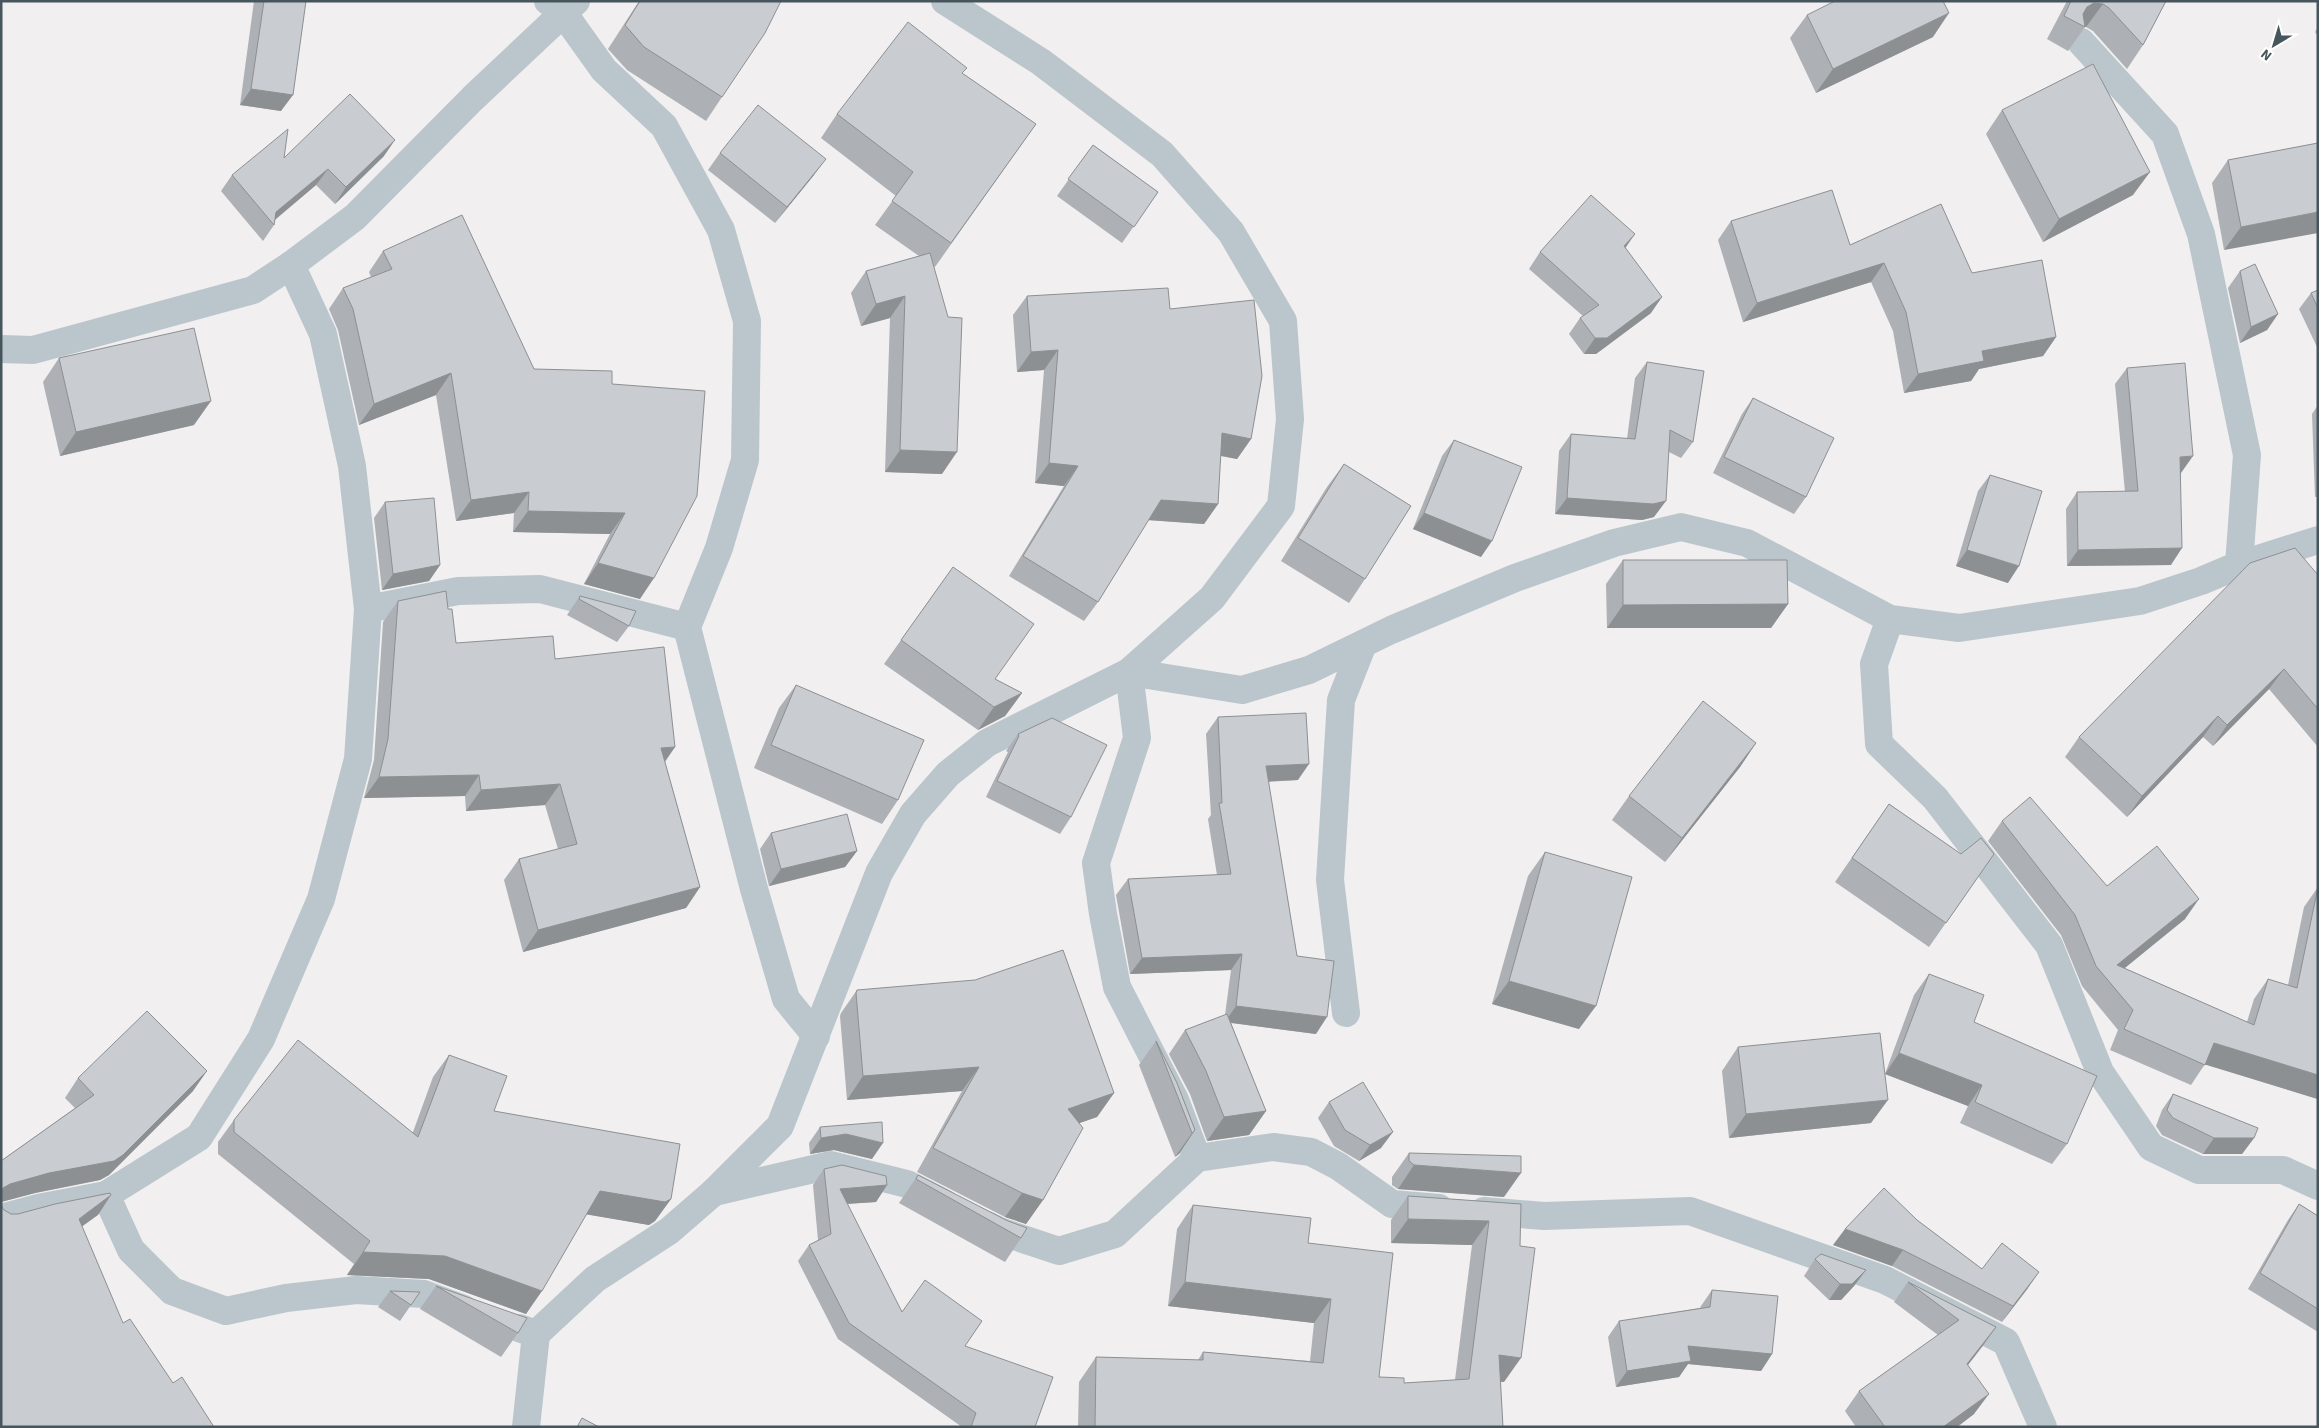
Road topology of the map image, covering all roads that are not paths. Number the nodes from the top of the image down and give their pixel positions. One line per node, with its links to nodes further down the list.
1 (945, 1): 12 (street)
2 (563, 5): 4 (street); 10 (street)
3 (2081, 42): 7 (street)
4 (292, 265): 5 (street); 8 (street)
5 (1, 349)
6 (2318, 540): 7 (street)
7 (2239, 565): 9 (street)
8 (368, 609): 10 (street); 18 (street)
9 (1890, 619): 11 (street); 16 (street)
10 (687, 627): 14 (street)
11 (1363, 644): 12 (street); 13 (street)
12 (1129, 672): 14 (street); 15 (street)
13 (1346, 1013)
14 (816, 1036): 17 (street)
15 (1197, 1158): 17 (street); 22 (street)
16 (2318, 1186)
17 (714, 1192): 20 (street)
18 (106, 1195): 19 (street); 20 (street)
19 (1, 1218)
20 (536, 1334): 21 (street)
21 (526, 1427)
22 (2043, 1427)

